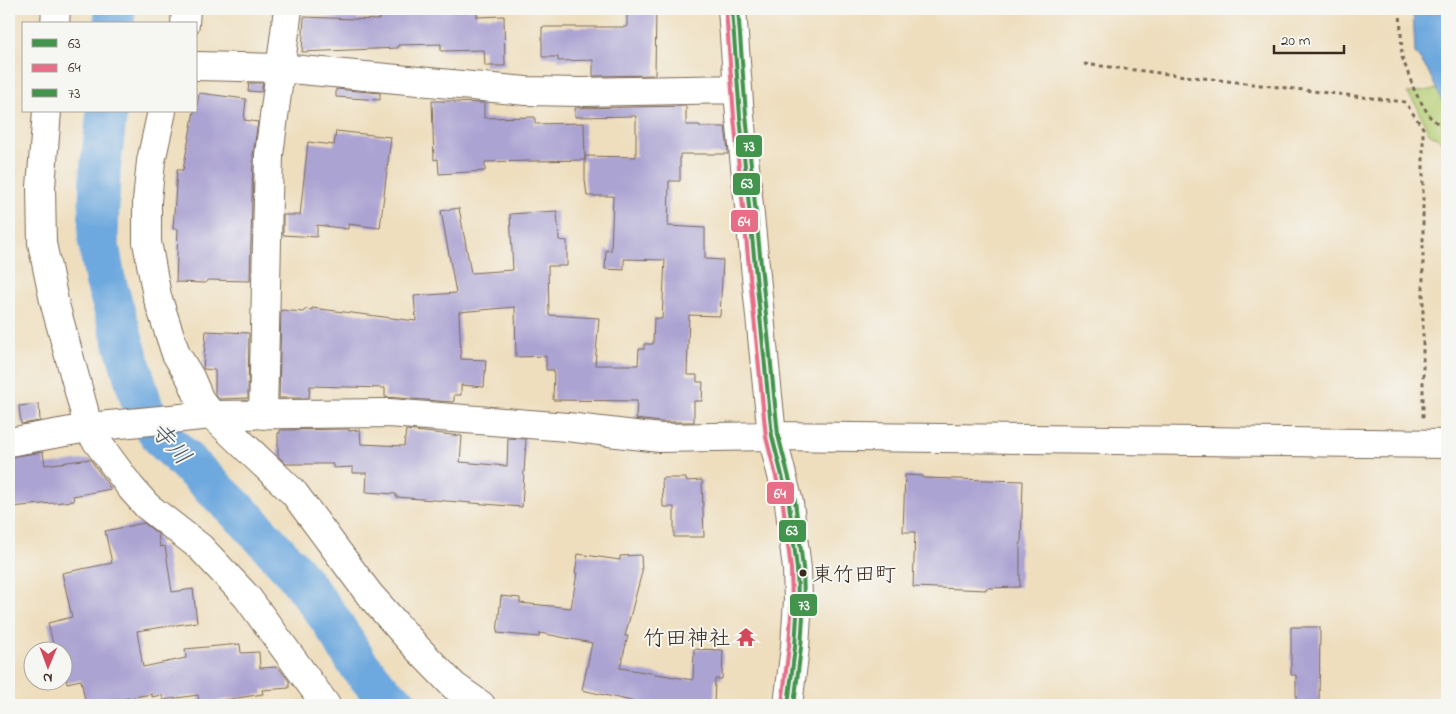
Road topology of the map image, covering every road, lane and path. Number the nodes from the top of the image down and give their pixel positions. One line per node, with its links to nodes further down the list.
1 (56, 9): 6 (street)
2 (186, 9): 7 (street)
3 (288, 9): 10 (street)
4 (732, 9): 11 (street)
5 (1400, 9): 14 (path)
6 (55, 22)
7 (185, 22)
8 (1084, 64): 20 (path)
9 (198, 66): 10 (street)
10 (280, 68): 11 (street); 15 (street)
11 (738, 90): 18 (street)
12 (48, 112): 17 (street)
13 (162, 112): 16 (street)
14 (1447, 131)
15 (262, 415): 16 (street); 18 (street)
16 (206, 416): 17 (street); 22 (street)
17 (93, 427): 19 (street); 21 (street)
18 (772, 436): 20 (street); 23 (street)
19 (9, 442)
20 (1435, 444)
21 (326, 705)
22 (481, 705)
23 (788, 705)

